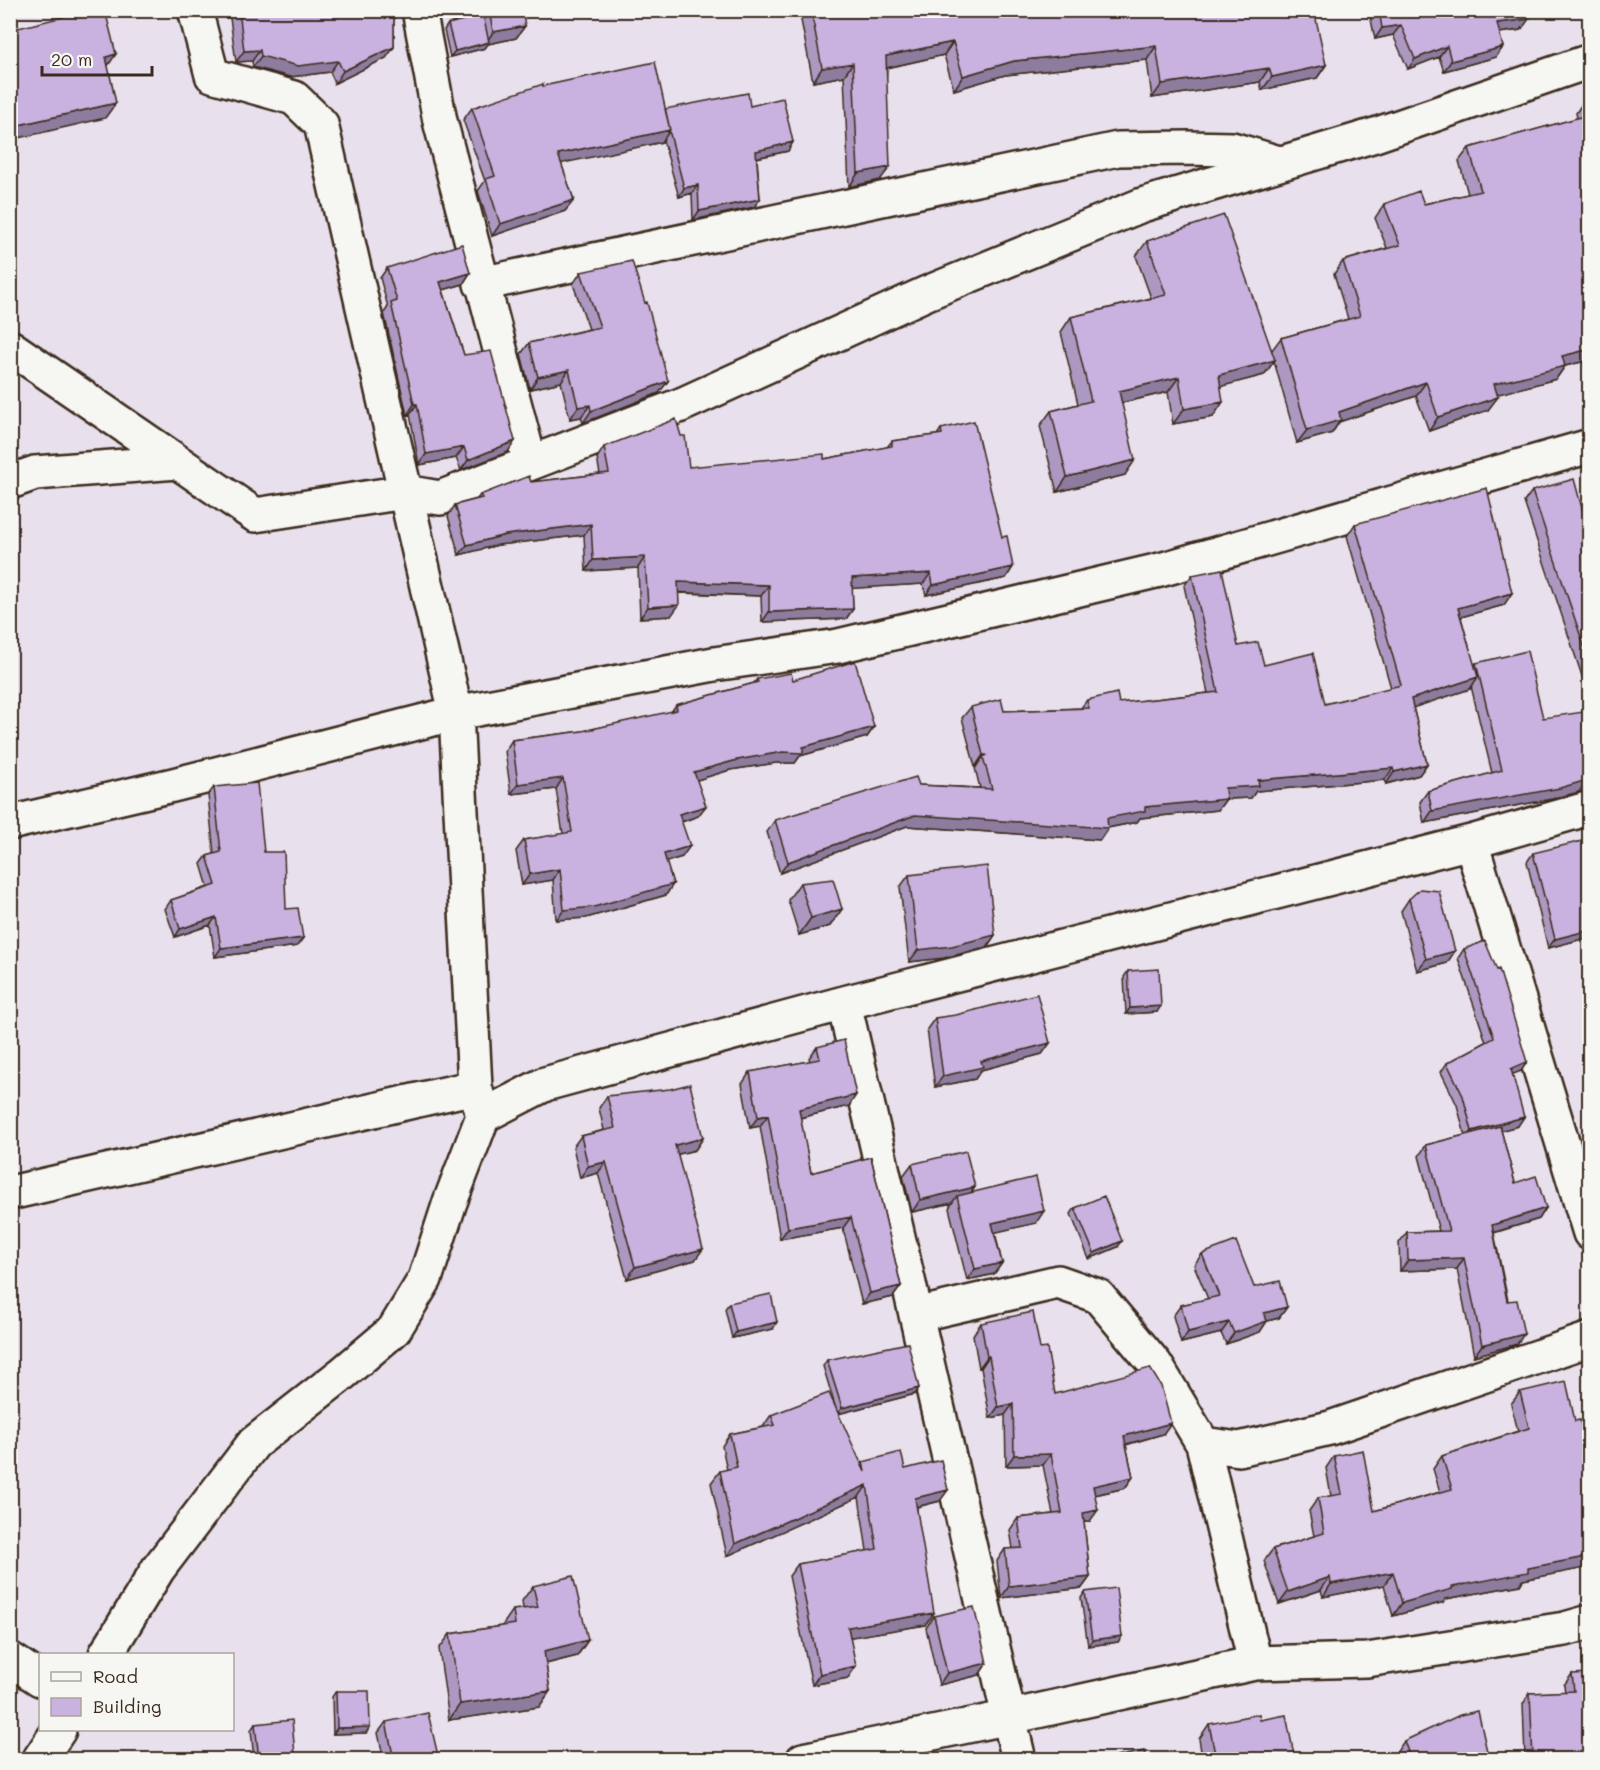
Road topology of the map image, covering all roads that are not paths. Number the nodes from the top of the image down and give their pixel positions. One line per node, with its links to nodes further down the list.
1 (195, 10): 11 (street)
2 (419, 10): 5 (street)
3 (1590, 61): 4 (street)
4 (1279, 163): 5 (street); 9 (street)
5 (482, 284): 9 (street)
6 (10, 347): 8 (street)
7 (1590, 446): 12 (street)
8 (177, 462): 10 (street); 11 (street)
9 (530, 463): 11 (street)
10 (10, 482)
11 (405, 492): 12 (street)
12 (456, 713): 14 (street); 17 (street)
13 (1590, 808): 15 (street)
14 (10, 823)
15 (1471, 842): 16 (street); 18 (street)
16 (844, 1003): 17 (street); 21 (street)
17 (479, 1101): 19 (street); 25 (street)
18 (1583, 1187): 20 (street)
19 (10, 1193)
20 (1590, 1233)
21 (916, 1315): 23 (street); 29 (street)
22 (1590, 1339): 23 (street)
23 (1203, 1444): 27 (street)
24 (1590, 1622): 27 (street)
25 (107, 1653)
26 (10, 1659): 28 (street)
27 (1256, 1663): 29 (street)
28 (39, 1678)
29 (1010, 1718): 32 (street); 33 (street)
30 (58, 1731): 31 (street)
31 (39, 1760)
32 (802, 1760)
33 (1018, 1760)

